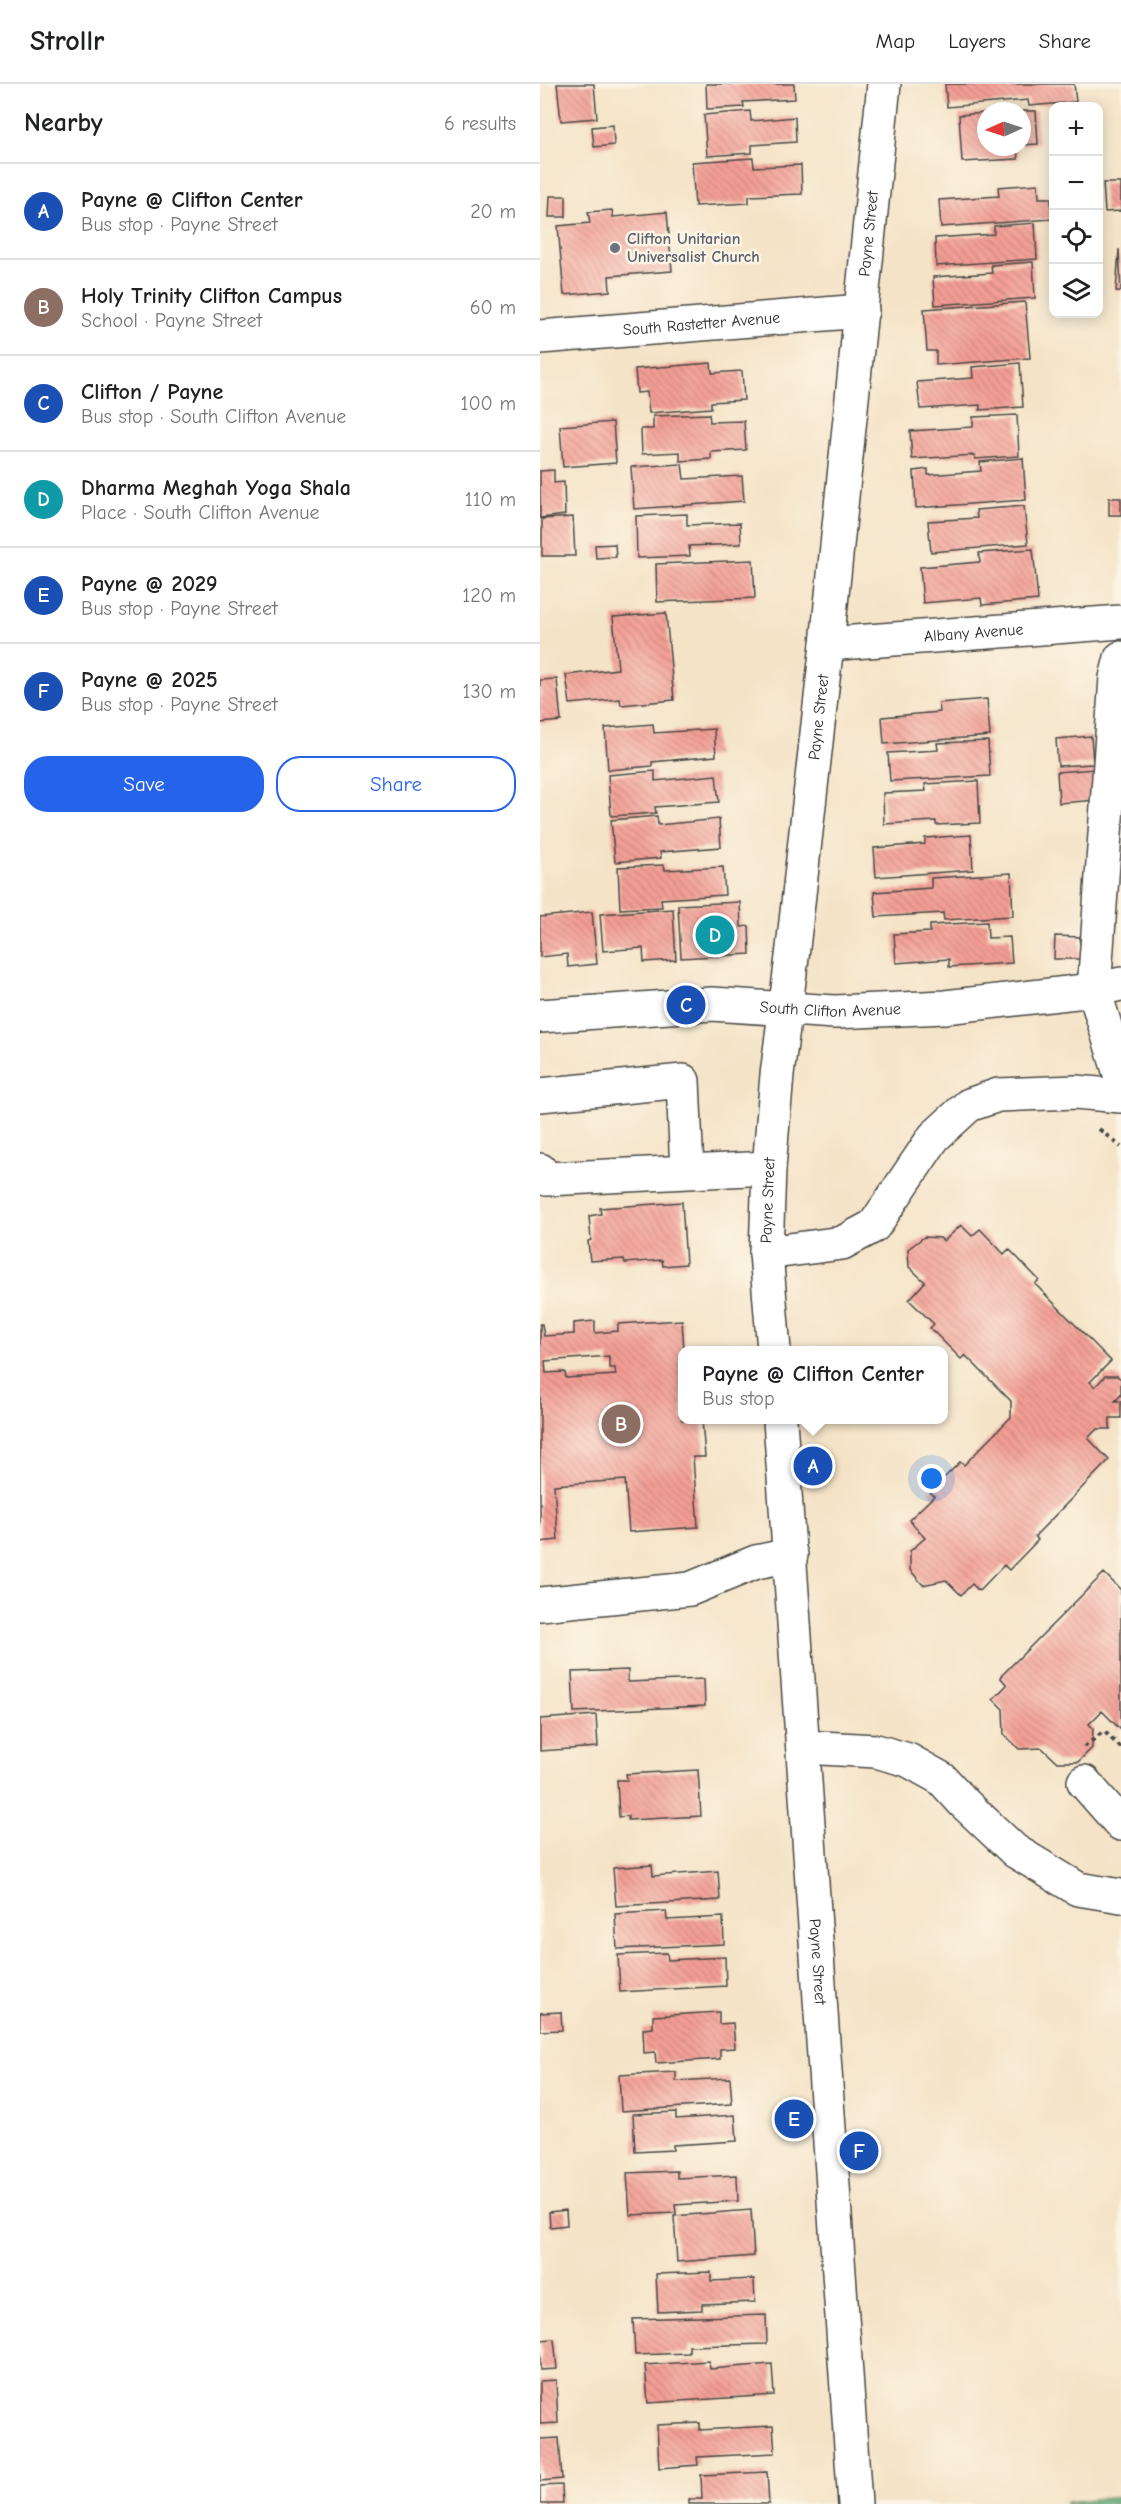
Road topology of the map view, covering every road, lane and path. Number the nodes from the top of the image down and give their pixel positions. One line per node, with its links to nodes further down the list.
1 (884, 84): 2 (street, Payne Street)
2 (862, 311): 3 (street, South Rastetter Avenue); 5 (street, Payne Street)
3 (540, 337)
4 (1121, 622): 5 (street, Albany Avenue)
5 (827, 644): 8 (street, Payne Street)
6 (1121, 658): 7 (street)
7 (1108, 987): 8 (street, South Clifton Avenue); 10 (street)
8 (786, 1009): 9 (street, South Clifton Avenue); 15 (street, Payne Street)
9 (540, 1016)
10 (1121, 1077)
11 (540, 1095): 17 (street)
12 (1121, 1096): 18 (street)
13 (1094, 1126): 14 (path)
14 (1121, 1148)
15 (769, 1168): 17 (street); 18 (street, Payne Street)
16 (540, 1170): 17 (street)
17 (687, 1171)
18 (766, 1253): 19 (street, Payne Street)
19 (774, 1346)
20 (780, 1424): 21 (street, Payne Street)
21 (791, 1555): 22 (street); 23 (street, Payne Street)
22 (540, 1604)
23 (803, 1747): 27 (street); 28 (street, Payne Street)
24 (1121, 1748): 25 (path)
25 (1082, 1767): 26 (street)
26 (1121, 1824)
27 (1121, 1896)
28 (855, 2504)

